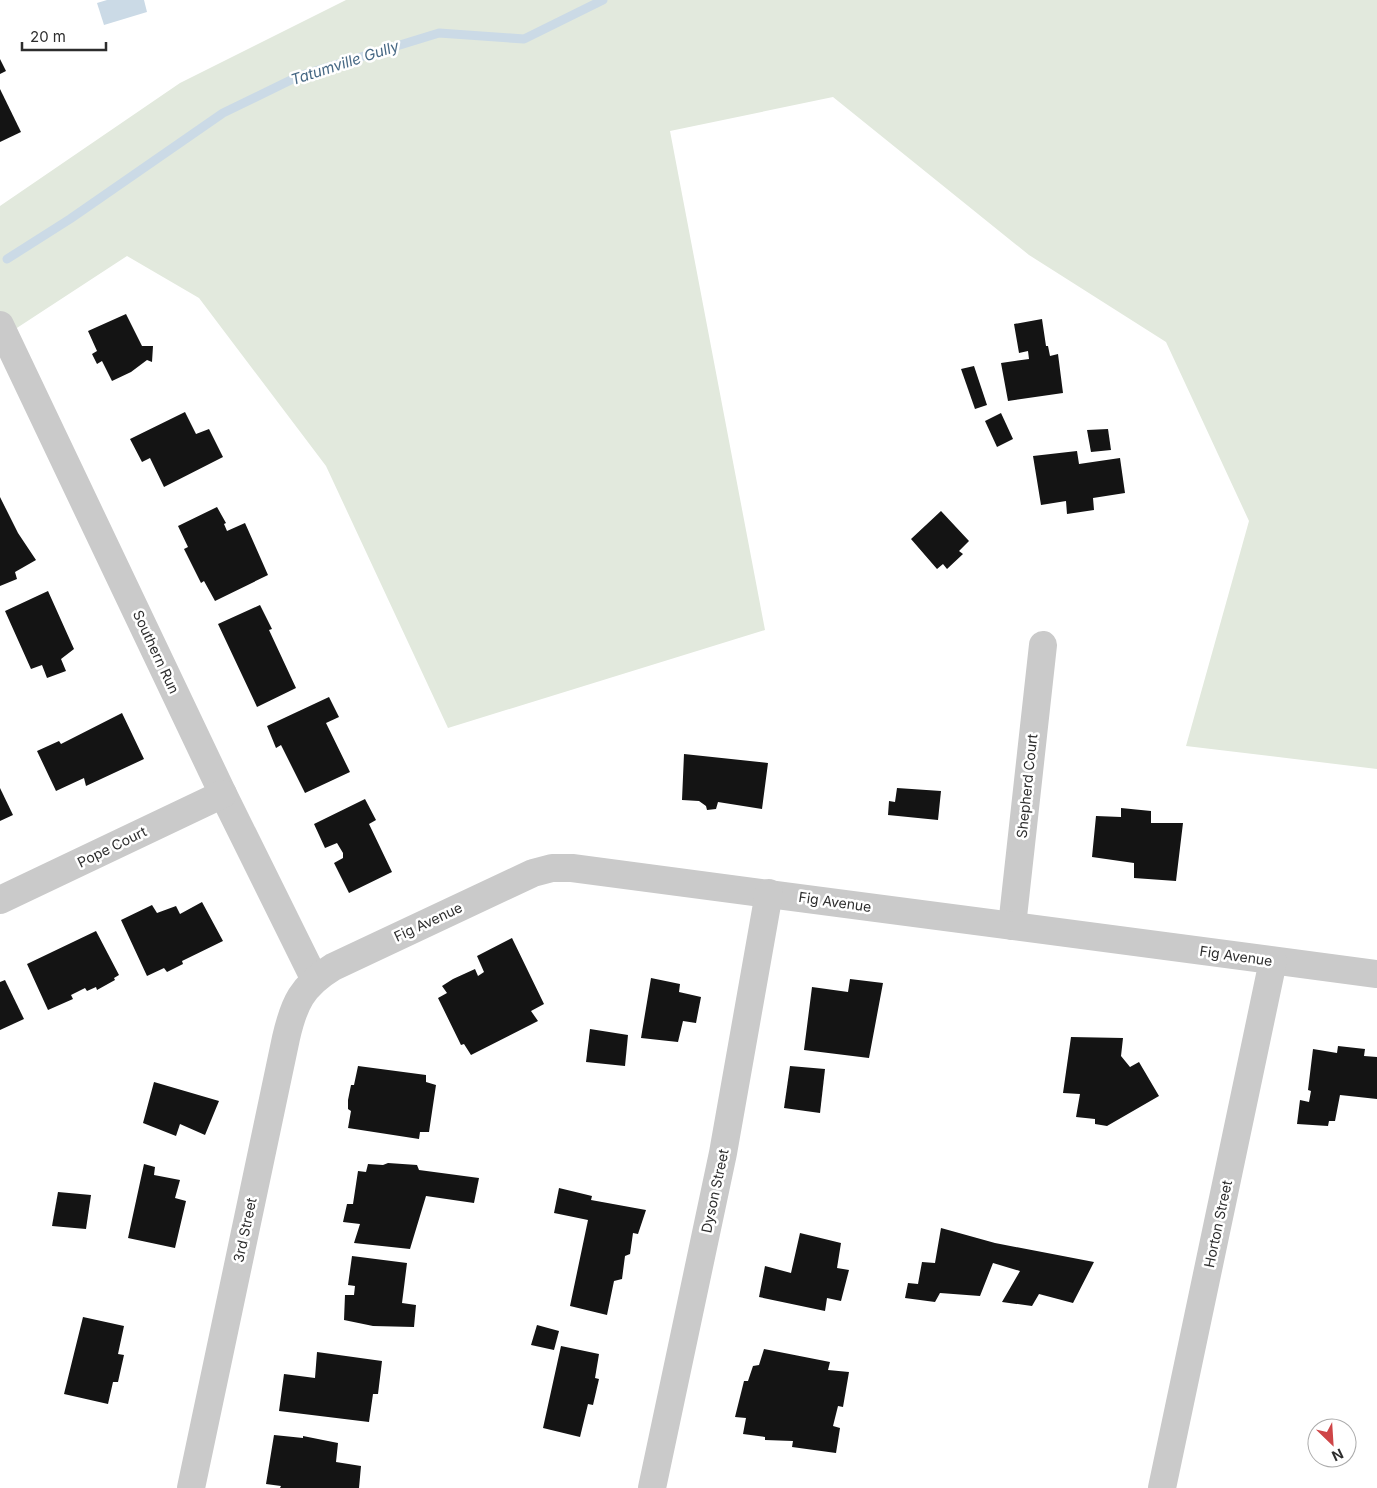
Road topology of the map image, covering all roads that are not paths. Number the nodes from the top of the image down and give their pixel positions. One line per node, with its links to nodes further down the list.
1 (0, 325): 3 (street, Southern Run)
2 (1043, 645): 6 (street, Shepherd Court)
3 (223, 794): 5 (street, Pope Court); 9 (street, Southern Run)
4 (770, 893): 6 (street, Fig Avenue); 9 (street, Fig Avenue); 11 (street, Dyson Street)
5 (0, 900)
6 (1012, 926): 7 (street, Fig Avenue)
7 (1273, 961): 8 (street, Fig Avenue); 12 (street, Horton Street)
8 (1377, 974)
9 (314, 978): 10 (street, 3rd Street)
10 (191, 1488)
11 (652, 1488)
12 (1162, 1488)

